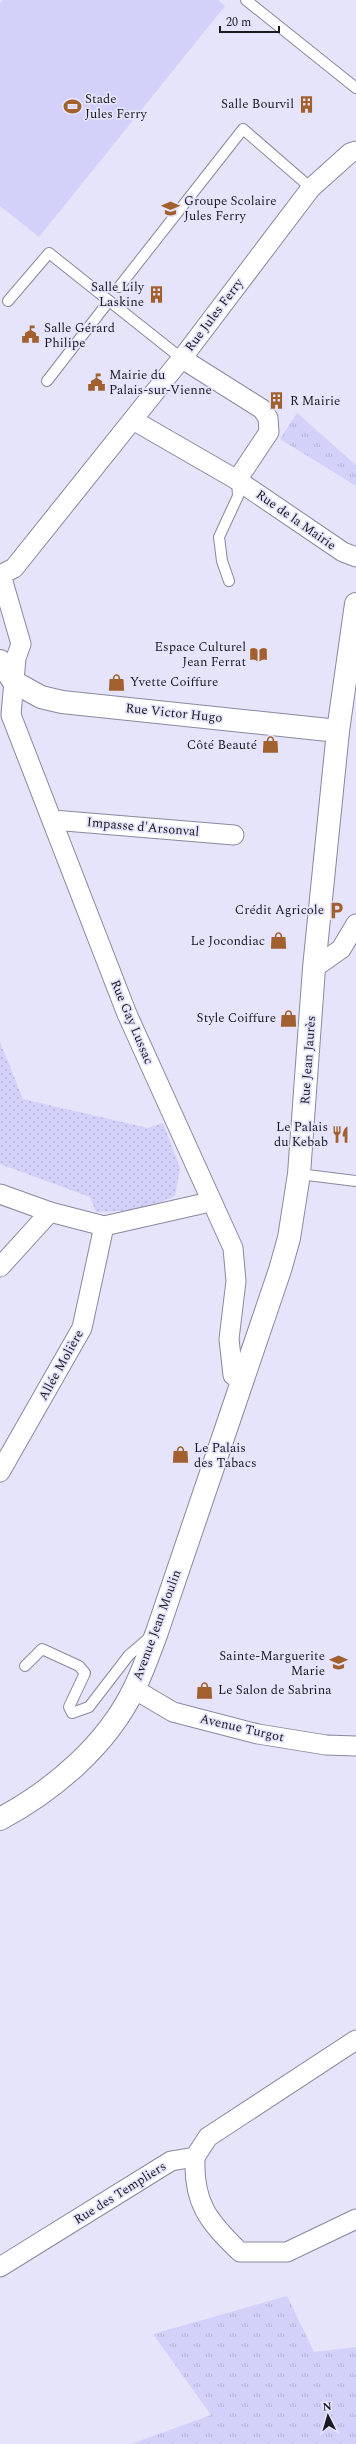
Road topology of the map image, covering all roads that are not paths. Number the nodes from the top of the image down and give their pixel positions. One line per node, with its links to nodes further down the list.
1 (246, 0): 2 (lane)
2 (356, 88)
3 (356, 151): 4 (street, Rue Jules Ferry)
4 (311, 188): 5 (lane); 8 (street, Rue Jules Ferry)
5 (120, 287)
6 (8, 301): 7 (lane)
7 (109, 301): 8 (lane); 9 (lane)
8 (181, 358): 10 (street, Rue Jules Ferry); 11 (street)
9 (47, 381)
10 (132, 420): 11 (street, Rue de la Mairie); 13 (street, Rue Jules Ferry)
11 (237, 480): 12 (street, Rue de la Mairie); 14 (lane)
12 (356, 557)
13 (1, 575): 17 (street, Rue Gay Lussac)
14 (229, 581)
15 (356, 604): 18 (main road, Rue Jean Jaurès)
16 (0, 661): 17 (main road)
17 (14, 682): 18 (main road, Rue Victor Hugo); 19 (street, Rue Gay Lussac)
18 (338, 731): 22 (main road, Rue Jean Jaurès)
19 (53, 820): 20 (street, Impasse d'Arsonval); 26 (street, Rue Gay Lussac)
20 (234, 835)
21 (356, 924): 22 (street)
22 (314, 968): 23 (main road, Rue Jean Jaurès)
23 (300, 1174): 24 (lane); 30 (main road, Rue Jean Jaurès)
24 (356, 1181)
25 (0, 1194): 27 (street)
26 (210, 1202): 28 (street); 30 (street, Rue Gay Lussac)
27 (50, 1212): 28 (street); 29 (street)
28 (104, 1226): 31 (street, Allée Molière)
29 (0, 1267)
30 (243, 1382): 32 (main road, Avenue Jean Moulin)
31 (0, 1472)
32 (156, 1632): 33 (lane); 34 (main road, Avenue Jean Moulin)
33 (25, 1666)
34 (134, 1689): 35 (street, Avenue Turgot); 36 (main road, Avenue Jean Moulin)
35 (356, 1746)
36 (0, 1819)
37 (356, 2040): 38 (street)
38 (195, 2157): 39 (street); 40 (street, Rue des Templiers)
39 (356, 2220)
40 (0, 2267)

